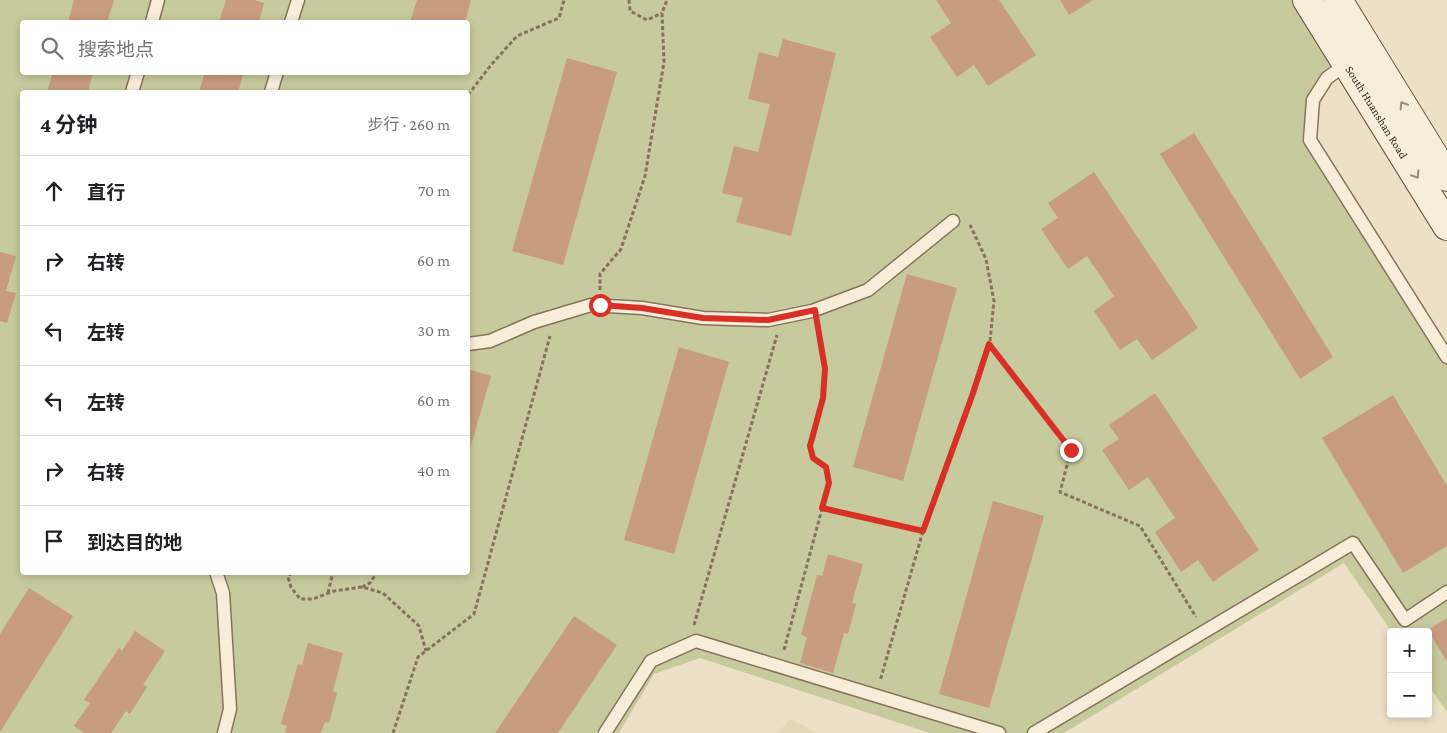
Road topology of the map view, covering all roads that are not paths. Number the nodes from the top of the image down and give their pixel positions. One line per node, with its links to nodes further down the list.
1 (158, 0): 5 (lane)
2 (298, 0): 6 (lane)
3 (1307, 0): 7 (main road, South Huanshan Road)
4 (1338, 0): 12 (main road, South Huanshan Road, one-way to 4)
5 (153, 20)
6 (293, 20)
7 (1346, 62): 14 (main road, South Huanshan Road, one-way to 14); 16 (lane)
8 (137, 75): 10 (lane)
9 (276, 75): 11 (lane)
10 (133, 90)
11 (272, 90)
12 (1447, 177)
13 (954, 221): 15 (lane)
14 (1447, 226)
15 (470, 344)
16 (1447, 357)
17 (217, 575): 19 (lane)
18 (1447, 592): 22 (lane)
19 (224, 733)
20 (605, 733): 21 (lane)
21 (999, 733)
22 (1034, 733)

